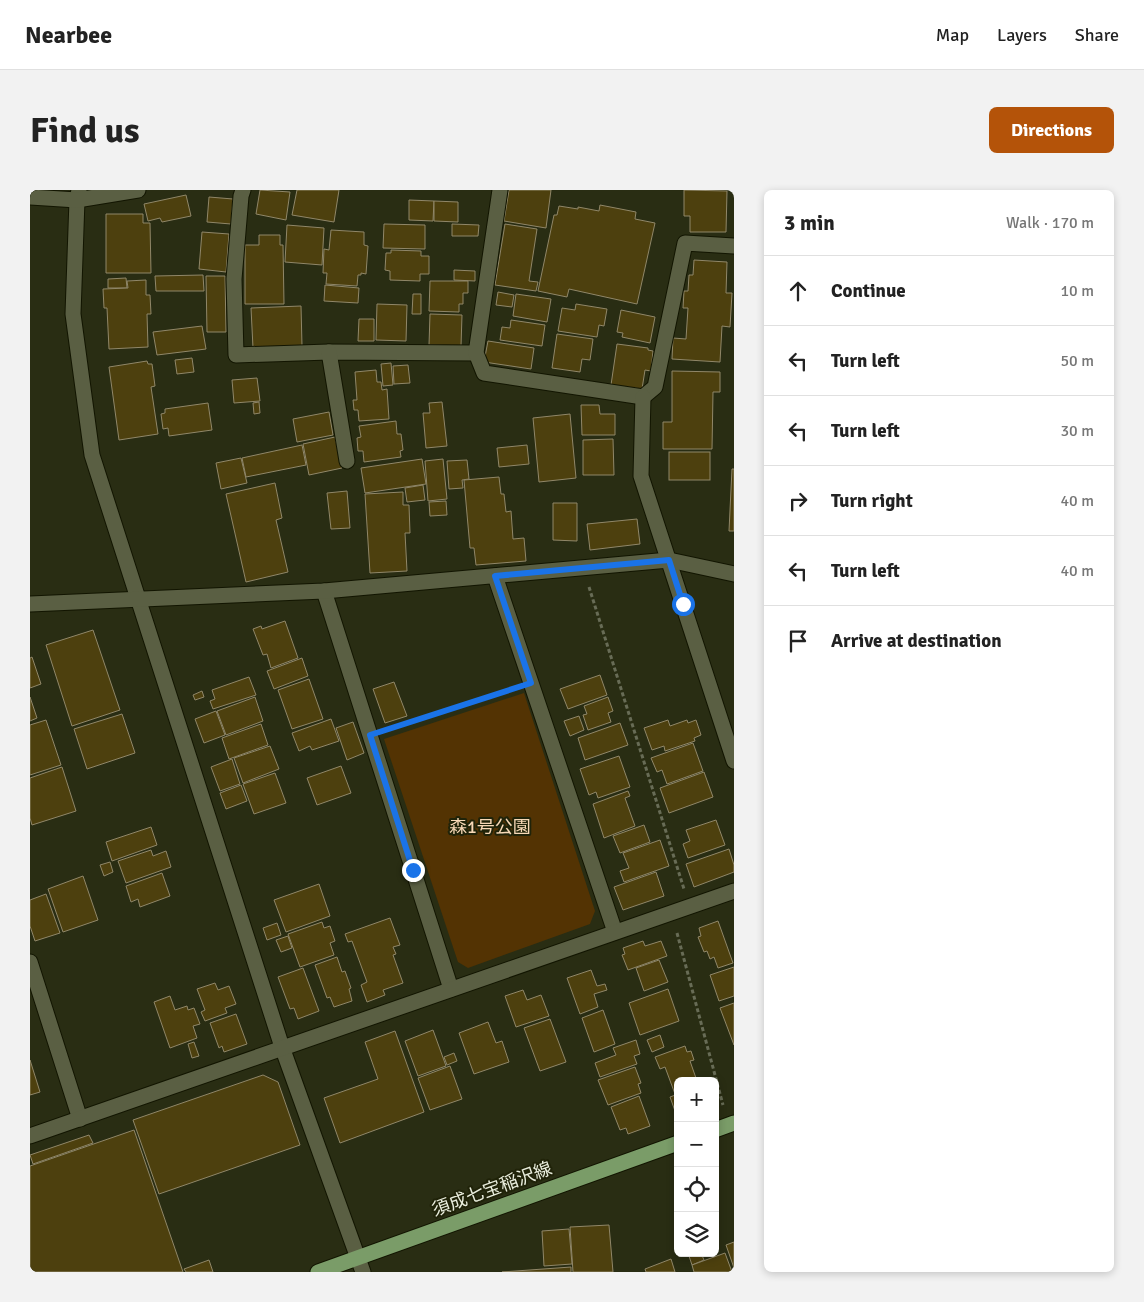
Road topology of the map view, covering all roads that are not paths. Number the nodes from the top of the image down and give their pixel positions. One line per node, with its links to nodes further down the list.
1 (138, 190): 4 (street)
2 (243, 190): 7 (street)
3 (500, 190): 8 (street)
4 (78, 195): 5 (street); 15 (street)
5 (30, 197)
6 (734, 246): 9 (street)
7 (329, 352): 8 (street); 10 (street)
8 (476, 353): 9 (street)
9 (643, 397): 11 (street)
10 (347, 461)
11 (669, 560): 12 (street); 13 (street); 17 (street)
12 (734, 574)
13 (495, 576): 14 (street); 19 (street)
14 (324, 591): 15 (street); 21 (street)
15 (140, 600): 16 (street); 22 (street)
16 (30, 604)
17 (734, 761)
18 (734, 891): 19 (street)
19 (615, 932): 21 (street)
20 (30, 962): 23 (street)
21 (451, 989): 22 (street)
22 (282, 1047): 23 (street); 26 (street)
23 (80, 1119): 24 (street)
24 (30, 1136)
25 (674, 1144): 26 (main road, 須成七宝稲沢線)
26 (357, 1257): 27 (main road, 須成七宝稲沢線); 28 (street)
27 (318, 1272)
28 (362, 1272)

